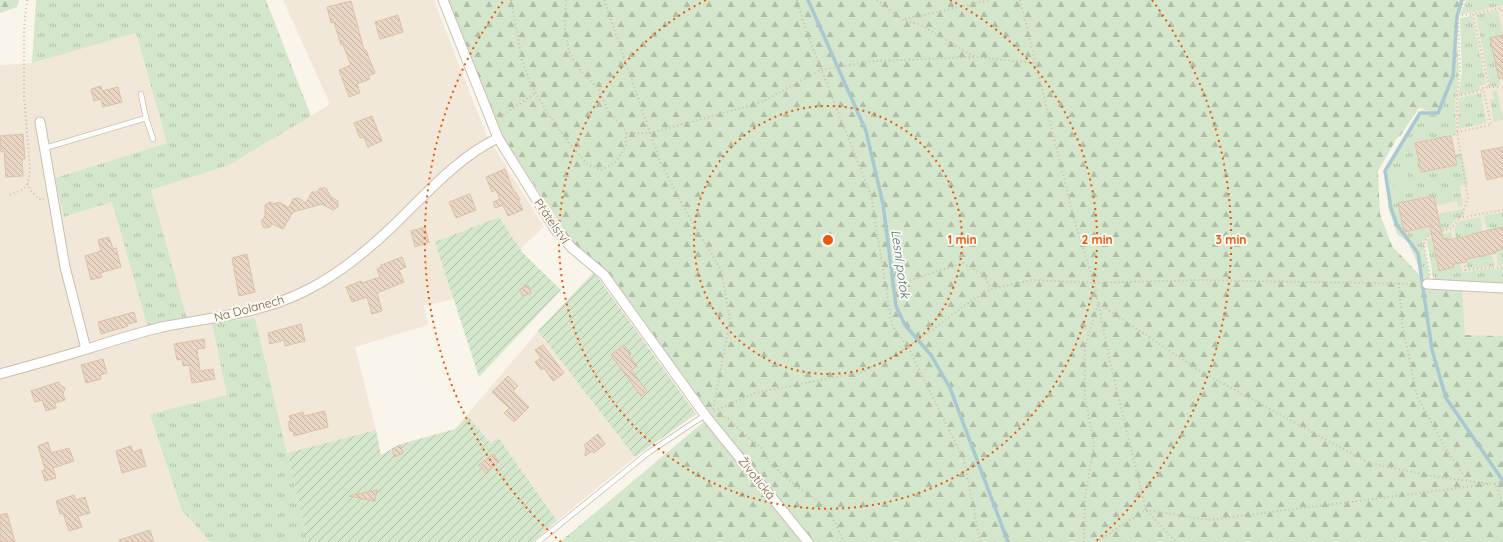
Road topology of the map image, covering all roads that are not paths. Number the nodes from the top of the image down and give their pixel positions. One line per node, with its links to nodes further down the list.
1 (443, 0): 5 (street, Přátelství)
2 (141, 94): 3 (lane)
3 (146, 118): 6 (lane); 7 (lane)
4 (40, 122): 7 (street)
5 (498, 138): 10 (street, Na Dolanech); 12 (street, Přátelství)
6 (153, 139)
7 (46, 148): 10 (street)
8 (1430, 284): 9 (street)
9 (1503, 288)
10 (86, 349): 11 (street, Na Dolanech)
11 (0, 374)
12 (709, 413): 13 (lane); 14 (street, Životická)
13 (538, 542)
14 (808, 542)

